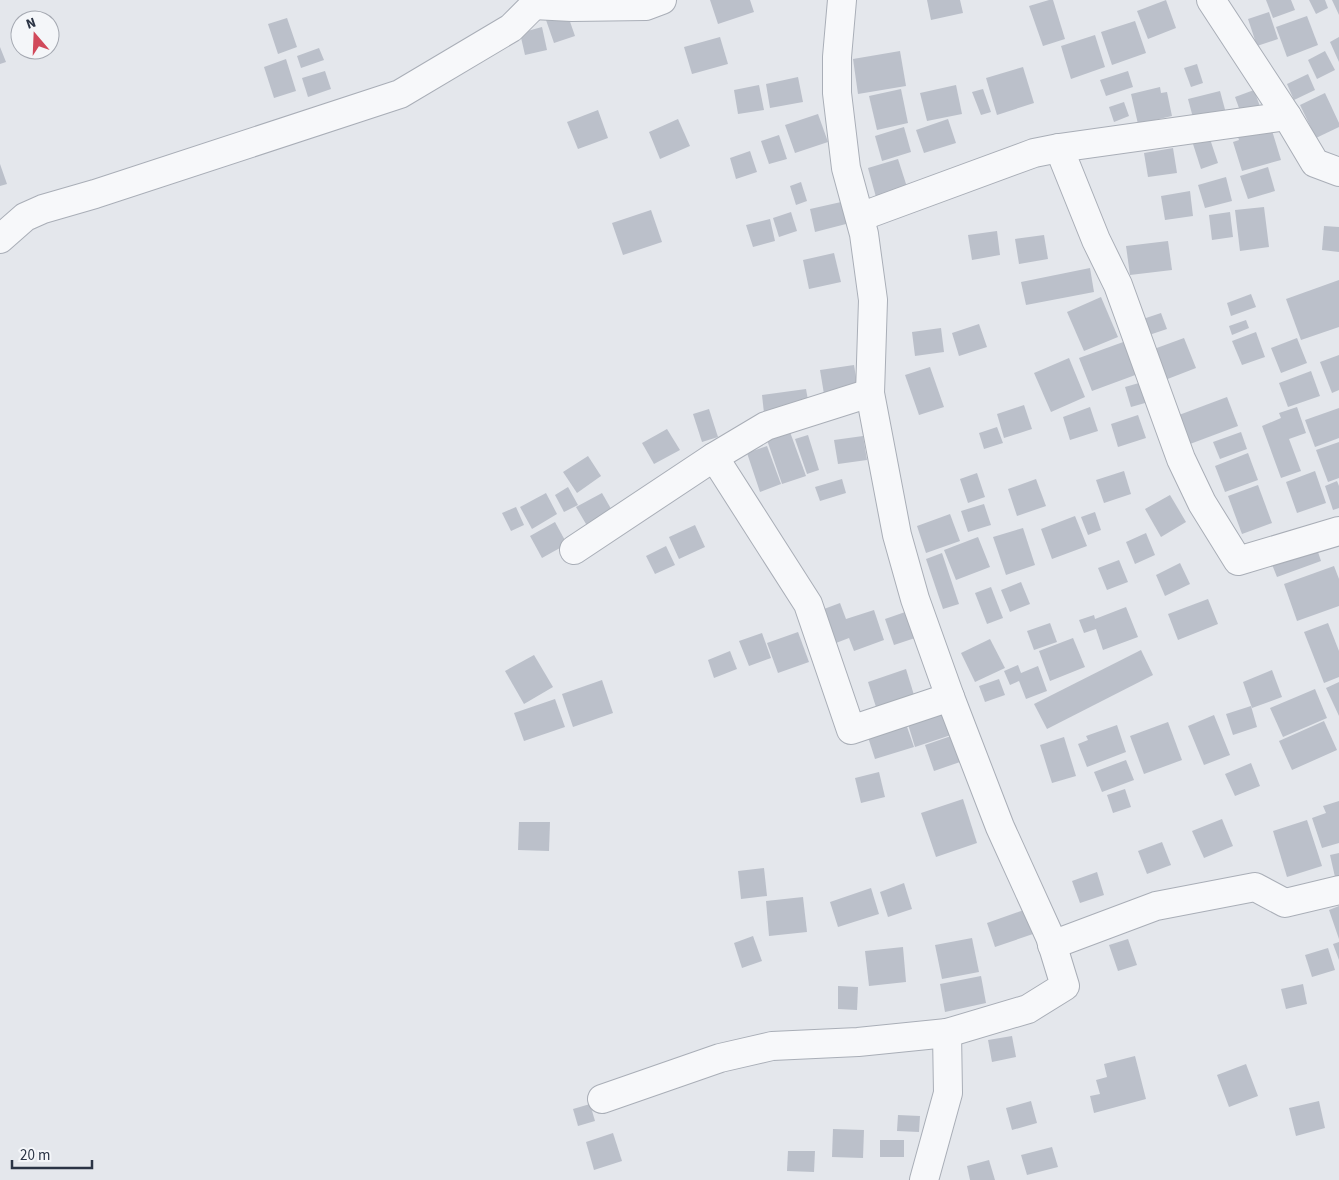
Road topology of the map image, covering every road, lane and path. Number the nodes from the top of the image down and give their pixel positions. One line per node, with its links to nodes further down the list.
1 (662, 0): 4 (street)
2 (842, 0): 8 (street)
3 (1211, 0): 5 (street)
4 (536, 3): 9 (street)
5 (1287, 116): 6 (street); 7 (street)
6 (1059, 148): 8 (street); 12 (street)
7 (1339, 172)
8 (860, 217): 10 (street)
9 (0, 239)
10 (870, 393): 11 (street); 14 (street)
11 (714, 457): 13 (street); 14 (street)
12 (1339, 531)
13 (574, 550)
14 (950, 697): 16 (street)
15 (1339, 890): 16 (street)
16 (1052, 945): 17 (street)
17 (947, 1033): 18 (street); 19 (street)
18 (602, 1099)
19 (924, 1180)

